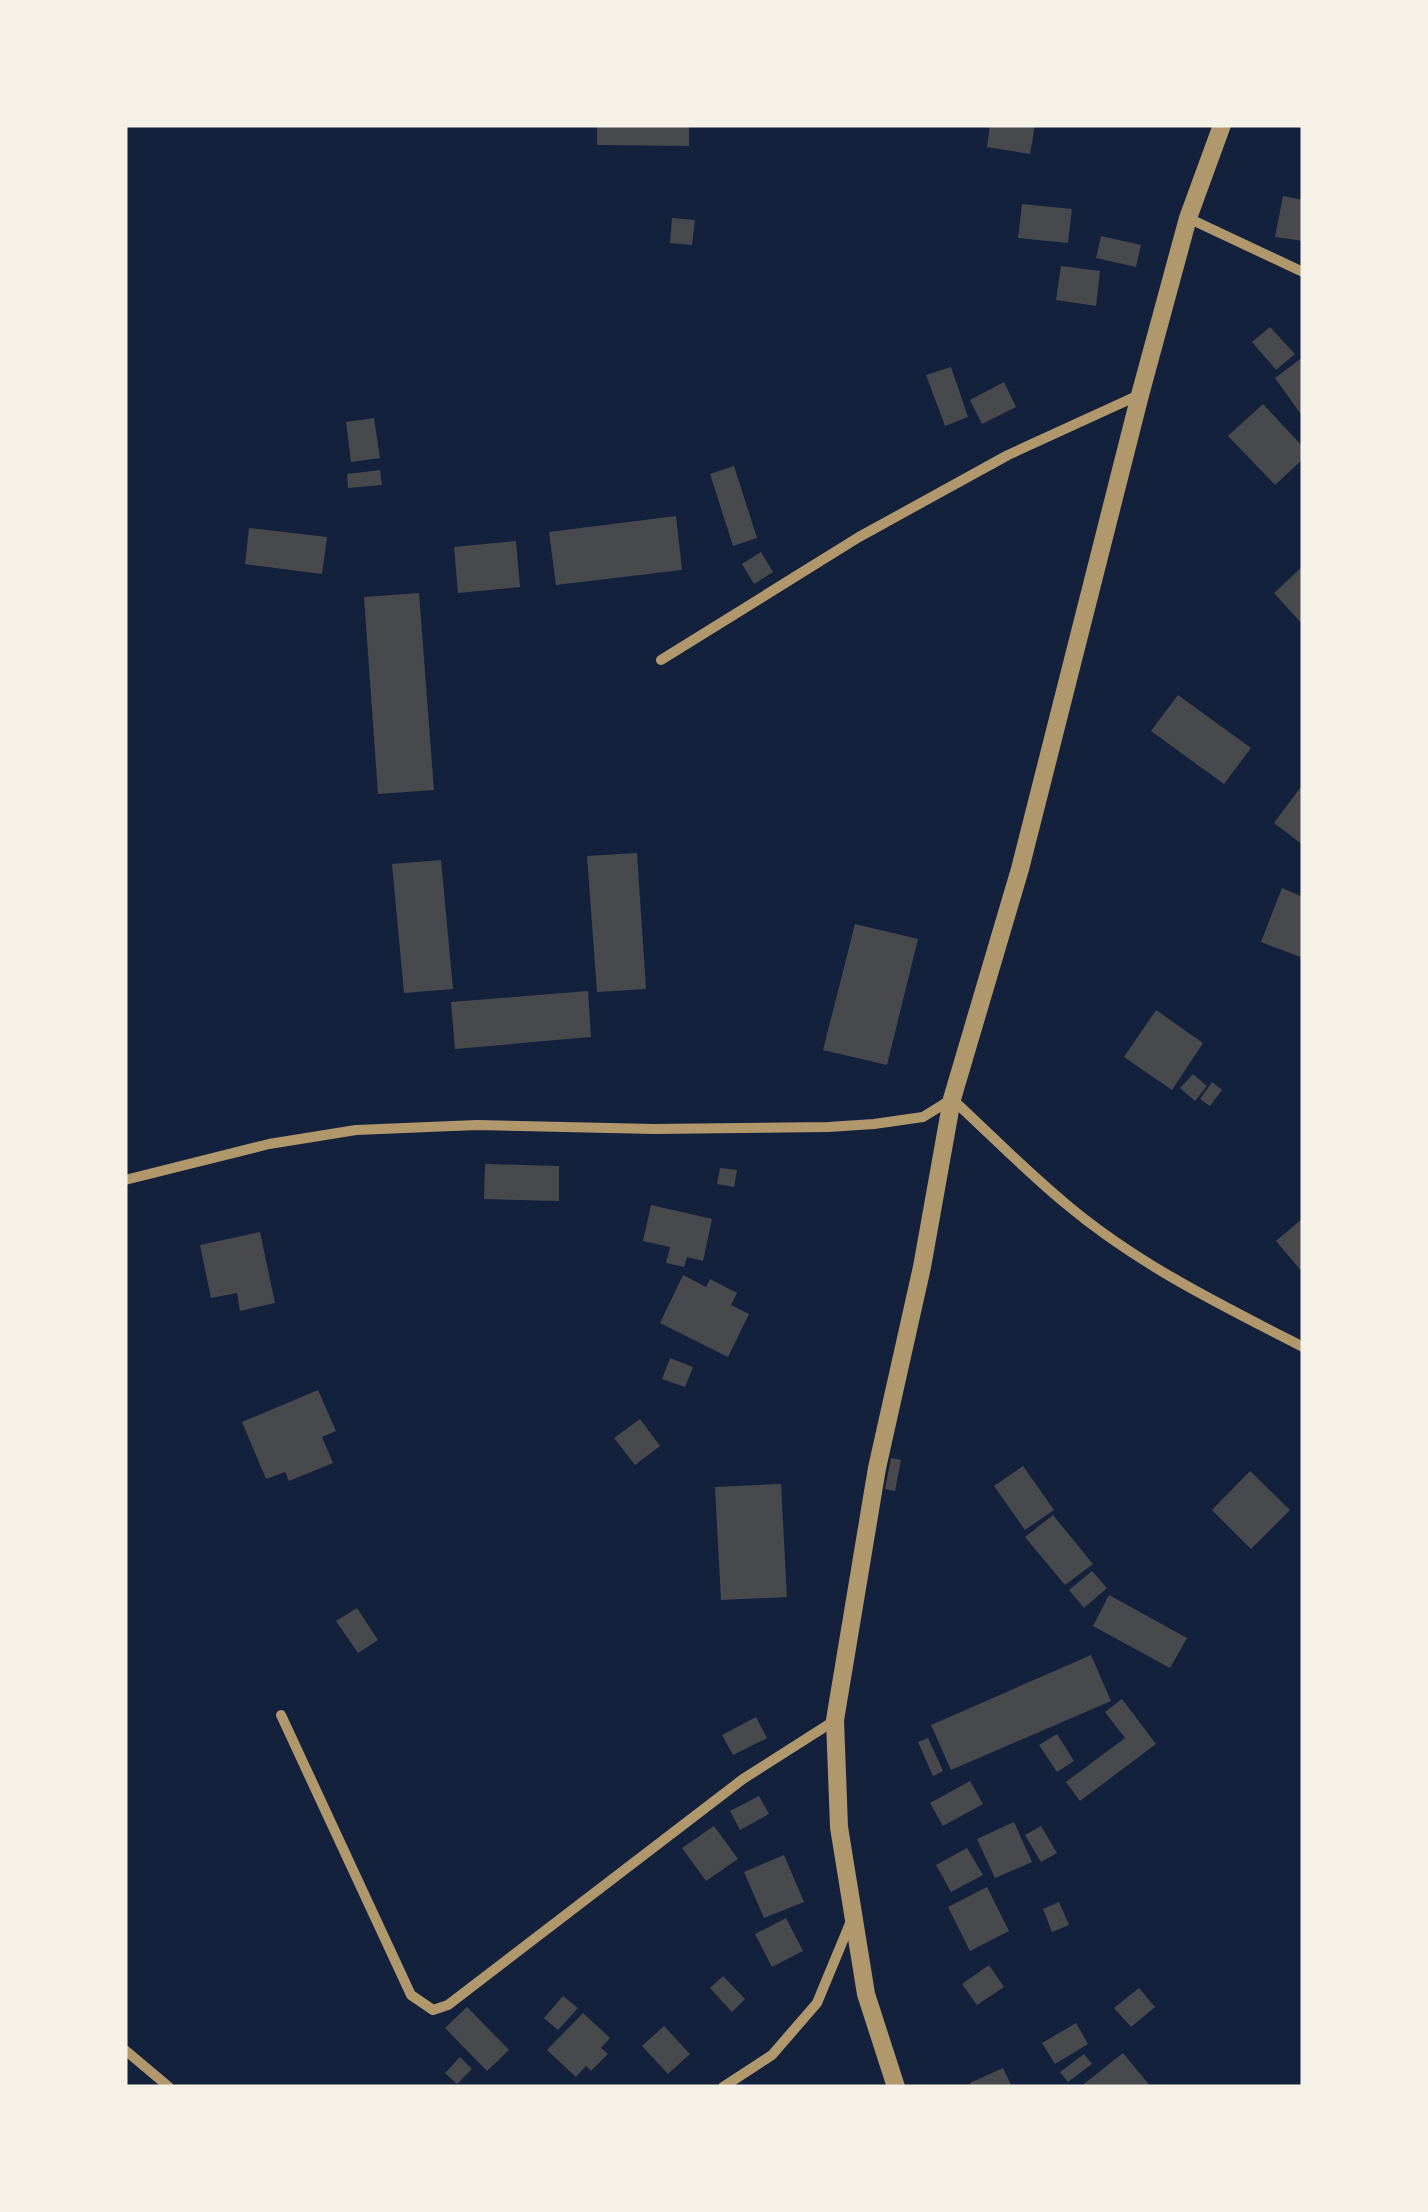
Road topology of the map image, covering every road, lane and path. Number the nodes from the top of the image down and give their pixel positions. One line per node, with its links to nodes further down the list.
1 (1222, 125): 2 (street)
2 (1188, 218): 3 (street); 4 (street)
3 (1303, 272)
4 (1140, 395): 5 (street); 6 (street)
5 (661, 660)
6 (952, 1099): 7 (street); 8 (street); 10 (street)
7 (125, 1180)
8 (1303, 1347)
9 (281, 1715): 10 (street)
10 (835, 1720): 11 (street)
11 (854, 1916): 14 (street); 15 (street)
12 (125, 2050): 13 (street)
13 (169, 2087)
14 (723, 2087)
15 (896, 2087)

